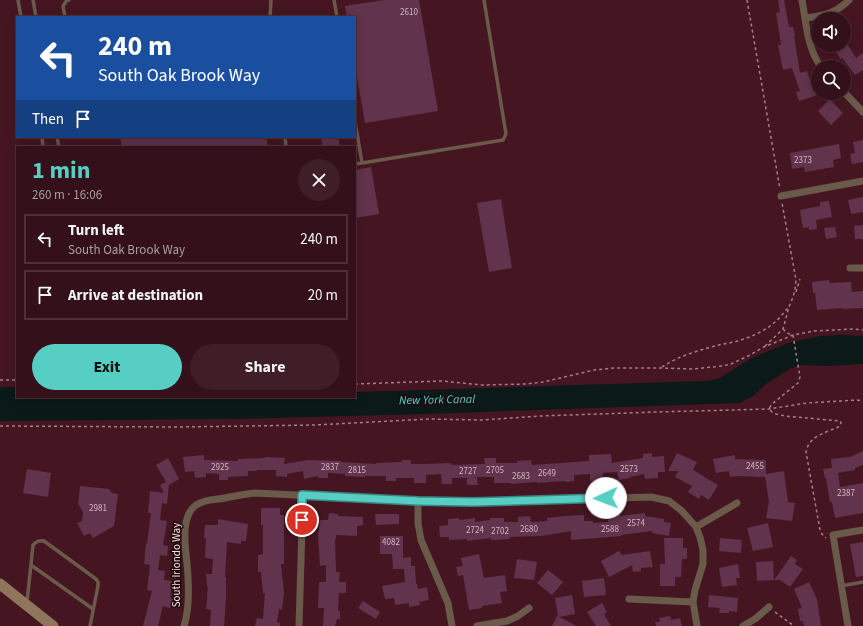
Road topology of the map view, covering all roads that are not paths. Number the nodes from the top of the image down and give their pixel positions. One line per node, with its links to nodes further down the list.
1 (18, 0): 9 (lane)
2 (33, 0): 10 (lane)
3 (69, 0): 11 (lane)
4 (271, 0): 12 (lane)
5 (334, 0): 13 (lane)
6 (484, 0): 19 (lane)
7 (802, 0): 14 (street)
8 (849, 0): 14 (street)
9 (21, 16)
10 (36, 16)
11 (65, 16)
12 (270, 16)
13 (337, 16)
14 (806, 18): 15 (street)
15 (816, 60)
16 (851, 99): 17 (street)
17 (863, 112)
18 (356, 127): 19 (lane)
19 (362, 163): 20 (lane)
20 (356, 164)
21 (863, 181): 22 (street)
22 (781, 196)
23 (850, 268): 24 (street)
24 (863, 268)
25 (302, 495): 26 (street); 42 (street, South Iriondo Way); 43 (street)
26 (418, 501): 28 (street); 44 (street)
27 (737, 504): 28 (street)
28 (696, 527): 35 (street)
29 (863, 530): 33 (street)
30 (31, 565): 36 (lane); 39 (lane); 39 (lane)
31 (863, 582): 33 (lane)
32 (0, 584): 36 (street)
33 (841, 586): 48 (street)
34 (629, 599): 35 (street)
35 (693, 602): 46 (street)
36 (27, 605): 40 (street)
37 (769, 607): 47 (street)
38 (529, 608): 45 (street)
39 (93, 609): 41 (lane)
40 (53, 626)
41 (90, 626)
42 (184, 626)
43 (299, 626)
44 (452, 626)
45 (477, 626)
46 (697, 626)
47 (743, 626)
48 (848, 626)

